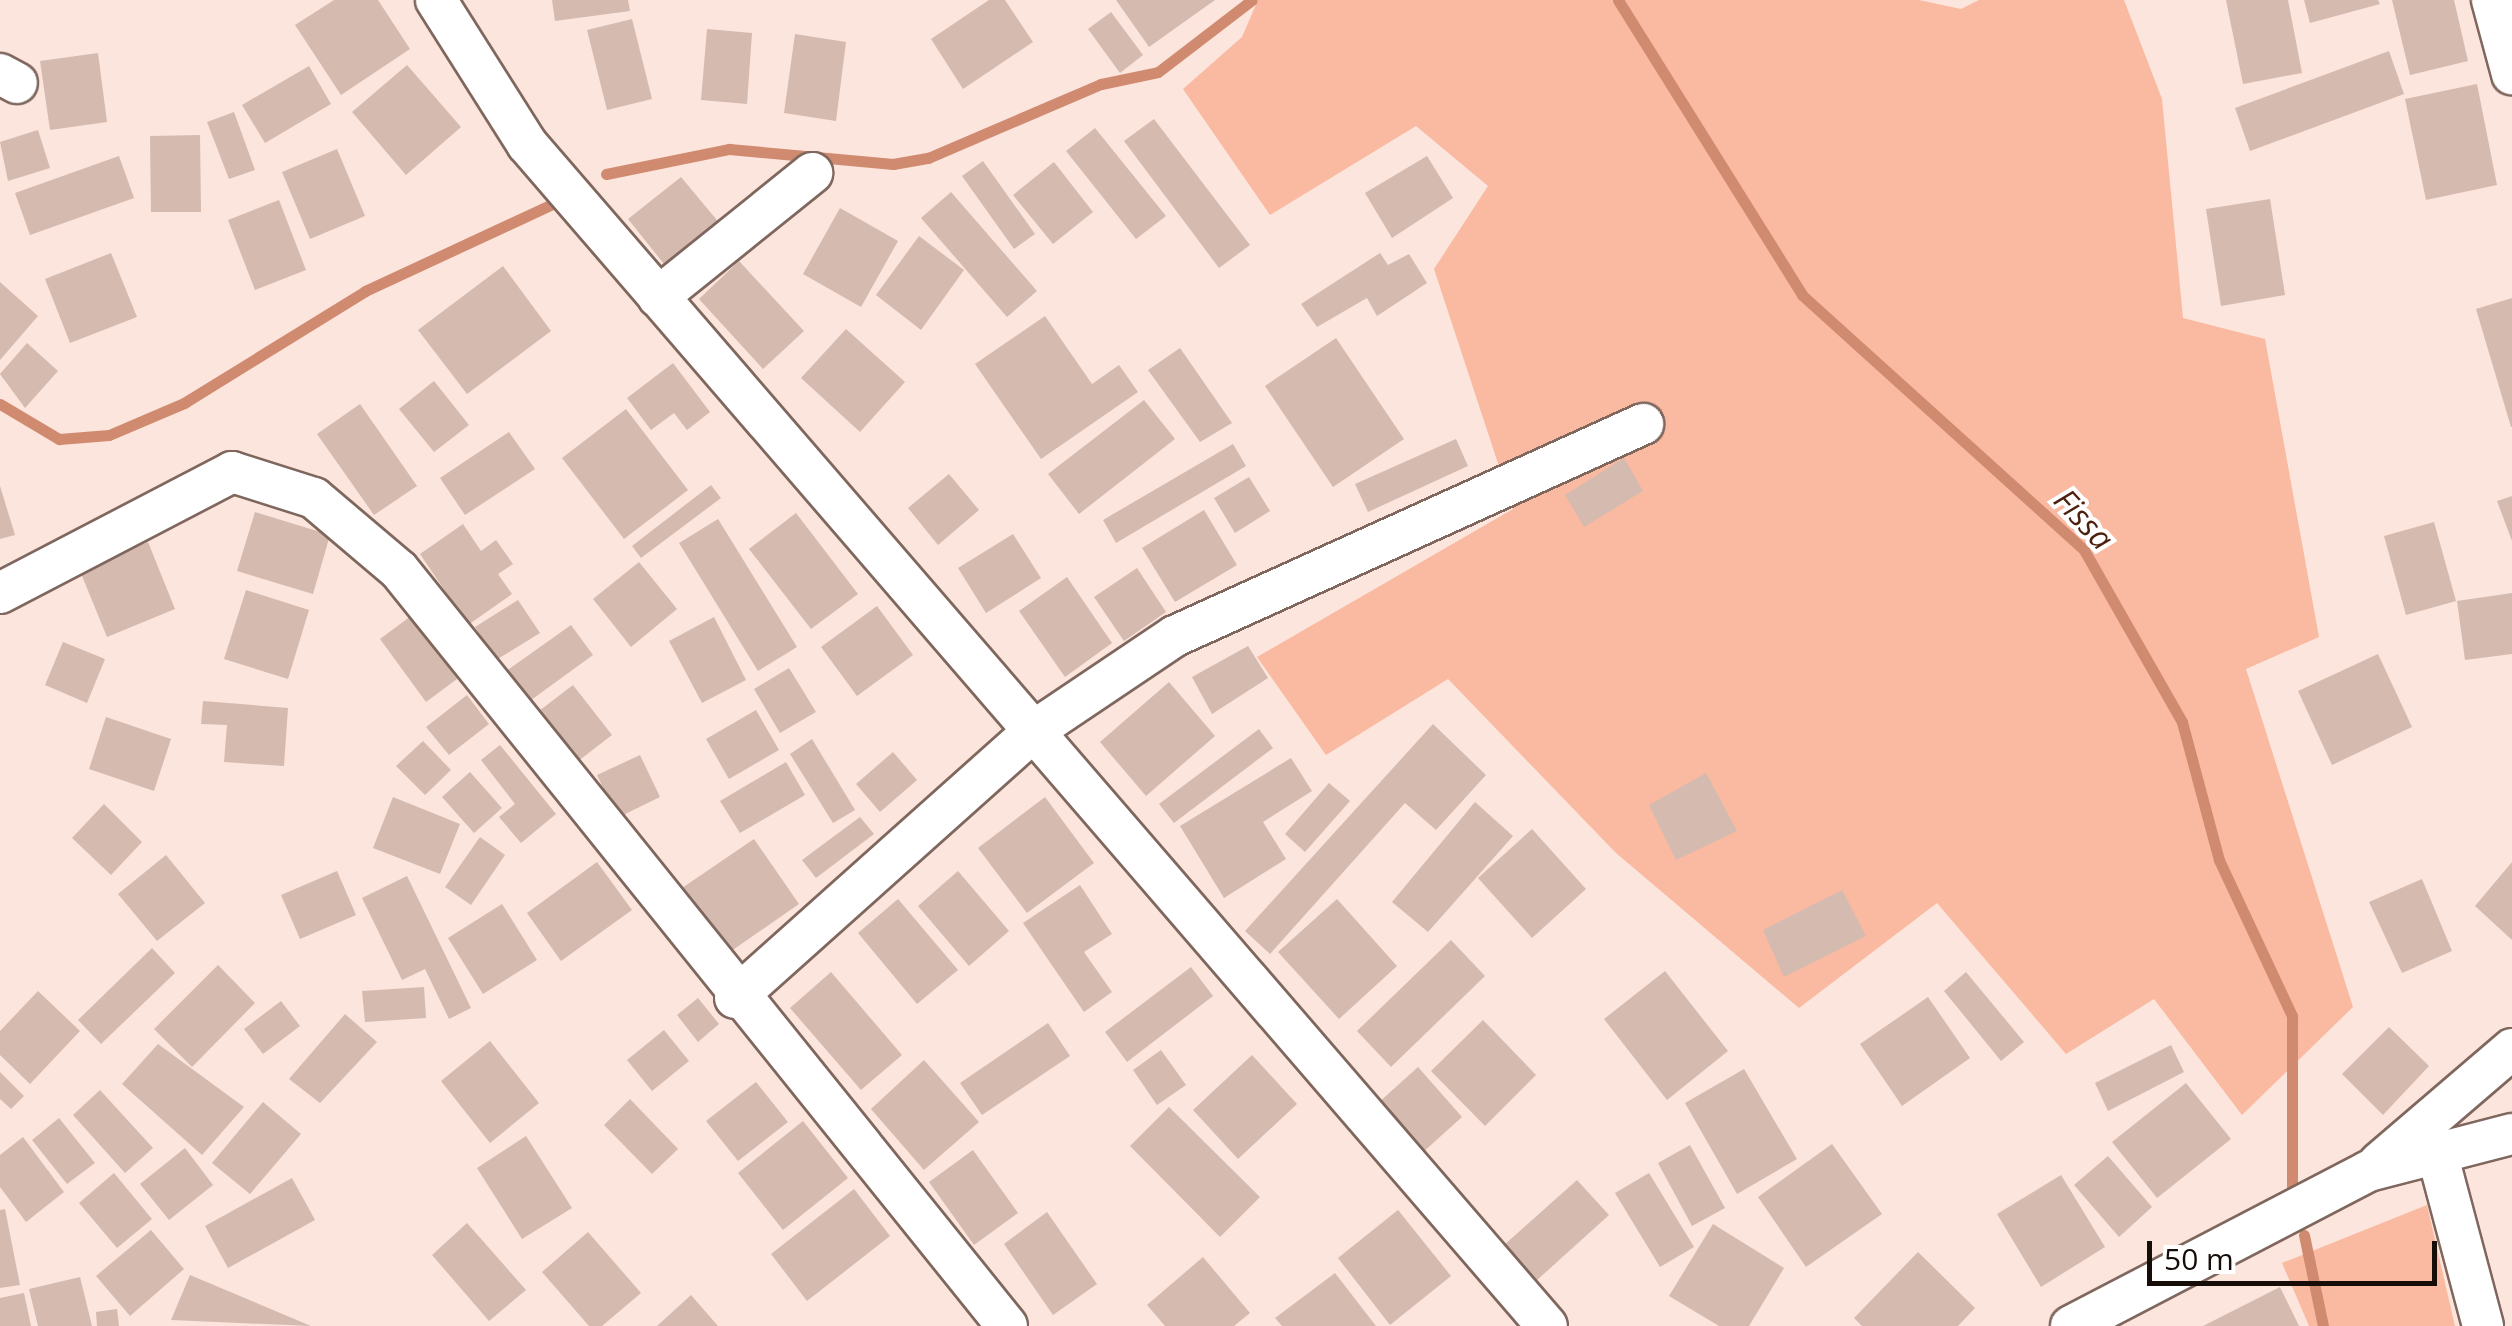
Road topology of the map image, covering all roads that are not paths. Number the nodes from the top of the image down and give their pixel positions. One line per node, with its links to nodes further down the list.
1 (436, 0): 5 (street)
2 (2492, 0): 3 (street)
3 (2512, 74)
4 (812, 173): 5 (street)
5 (658, 297): 8 (street)
6 (1643, 424): 8 (street)
7 (0, 593): 9 (street)
8 (1032, 732): 9 (street); 15 (street)
9 (735, 998): 14 (street)
10 (2512, 1049): 13 (street)
11 (2512, 1134): 12 (street)
12 (2438, 1153): 13 (street); 17 (street)
13 (2369, 1172): 16 (street)
14 (1007, 1326)
15 (1547, 1326)
16 (2072, 1326)
17 (2482, 1326)

